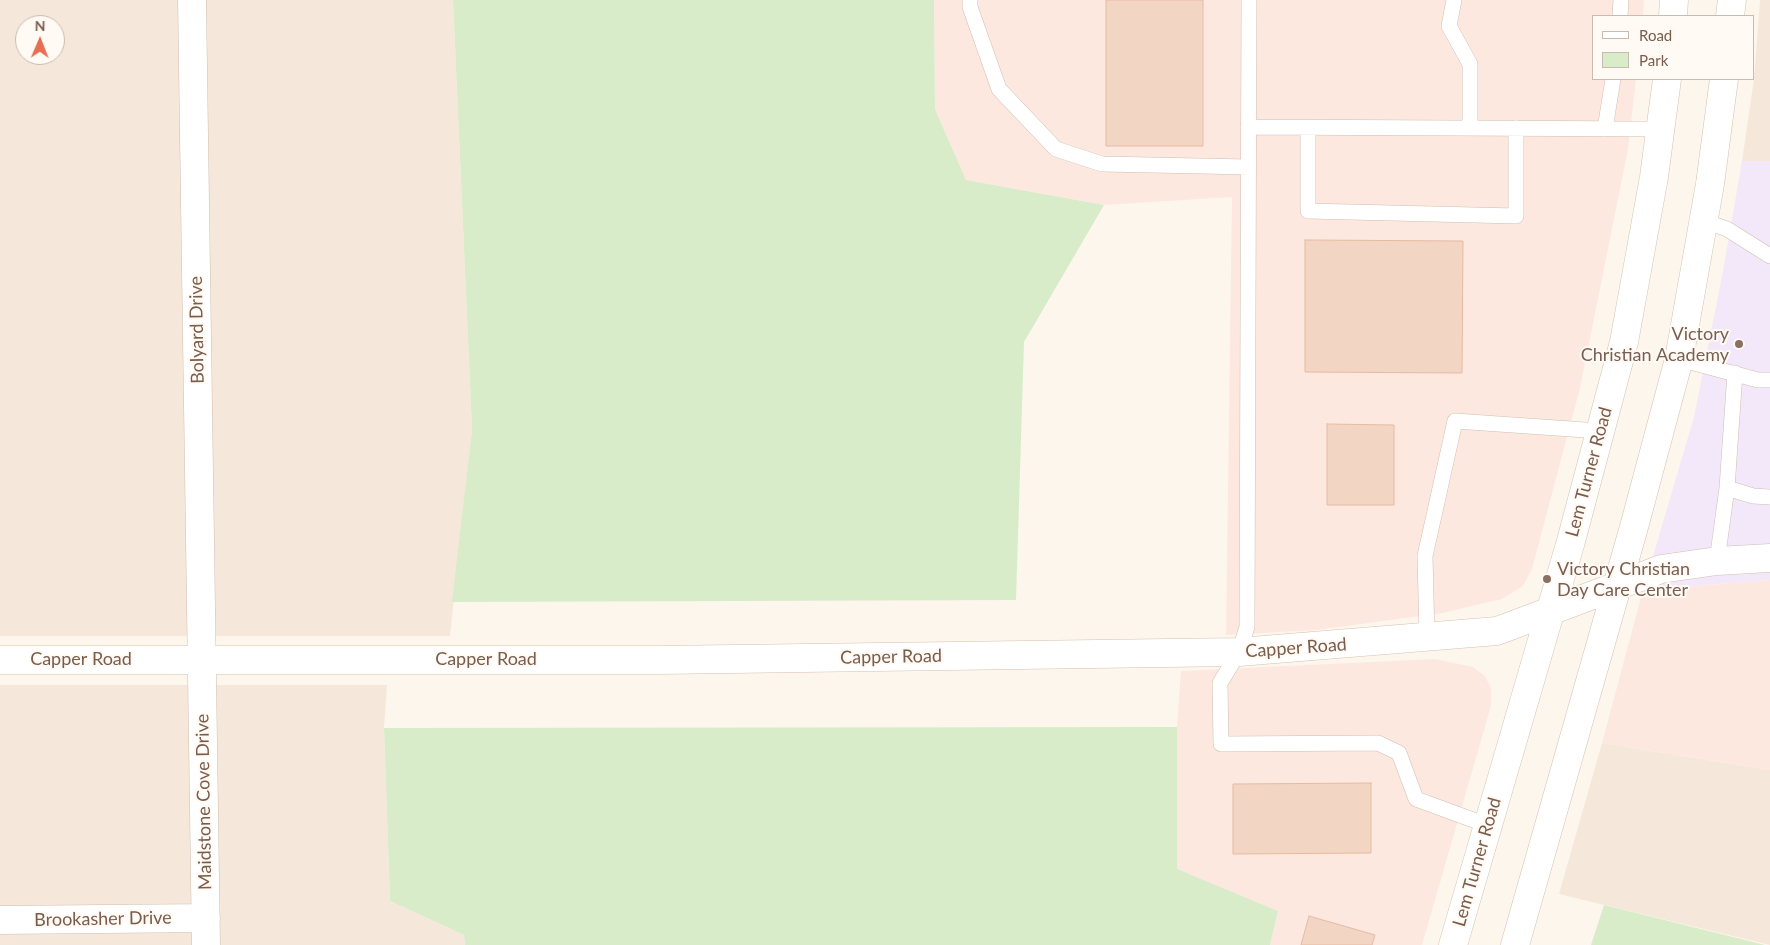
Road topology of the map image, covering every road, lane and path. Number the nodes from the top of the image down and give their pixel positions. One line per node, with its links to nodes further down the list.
1 (192, 0): 35 (street, Bolyard Drive)
2 (970, 0): 20 (lane)
3 (1249, 0): 14 (lane)
4 (1454, 0): 16 (lane)
5 (1622, 0): 8 (lane)
6 (1674, 0): 9 (street)
7 (1732, 0): 10 (street)
8 (1620, 15)
9 (1673, 15)
10 (1730, 15)
11 (1613, 80): 18 (lane)
12 (1666, 80): 19 (street, Lem Turner Road)
13 (1724, 80): 21 (street)
14 (1248, 127): 15 (lane); 20 (lane)
15 (1308, 128): 16 (lane); 17 (lane)
16 (1470, 128): 17 (lane)
17 (1516, 128): 18 (lane)
18 (1605, 129): 19 (lane)
19 (1660, 129): 26 (street, Lem Turner Road)
20 (1249, 167): 34 (lane)
21 (1704, 221): 22 (lane); 23 (street)
22 (1770, 256)
23 (1679, 359): 24 (lane); 31 (street)
24 (1735, 373): 25 (lane); 27 (lane)
25 (1770, 380)
26 (1600, 431): 32 (street, Lem Turner Road); 33 (lane)
27 (1727, 488): 28 (lane); 30 (lane)
28 (1770, 497)
29 (1770, 558): 30 (street, Capper Road)
30 (1717, 560): 31 (street, Capper Road)
31 (1617, 586): 32 (street, Capper Road); 41 (street)
32 (1550, 611): 33 (street, Capper Road); 37 (street, Lem Turner Road)
33 (1427, 637): 34 (street, Capper Road)
34 (1239, 652): 35 (street, Capper Road); 37 (lane)
35 (201, 659): 36 (street, Capper Road); 39 (street, Maidstone Cove Drive)
36 (0, 660)
37 (1487, 825): 40 (street, Lem Turner Road)
38 (0, 920): 39 (street, Brookasher Drive)
39 (206, 932)
40 (1453, 945)
41 (1515, 945)

